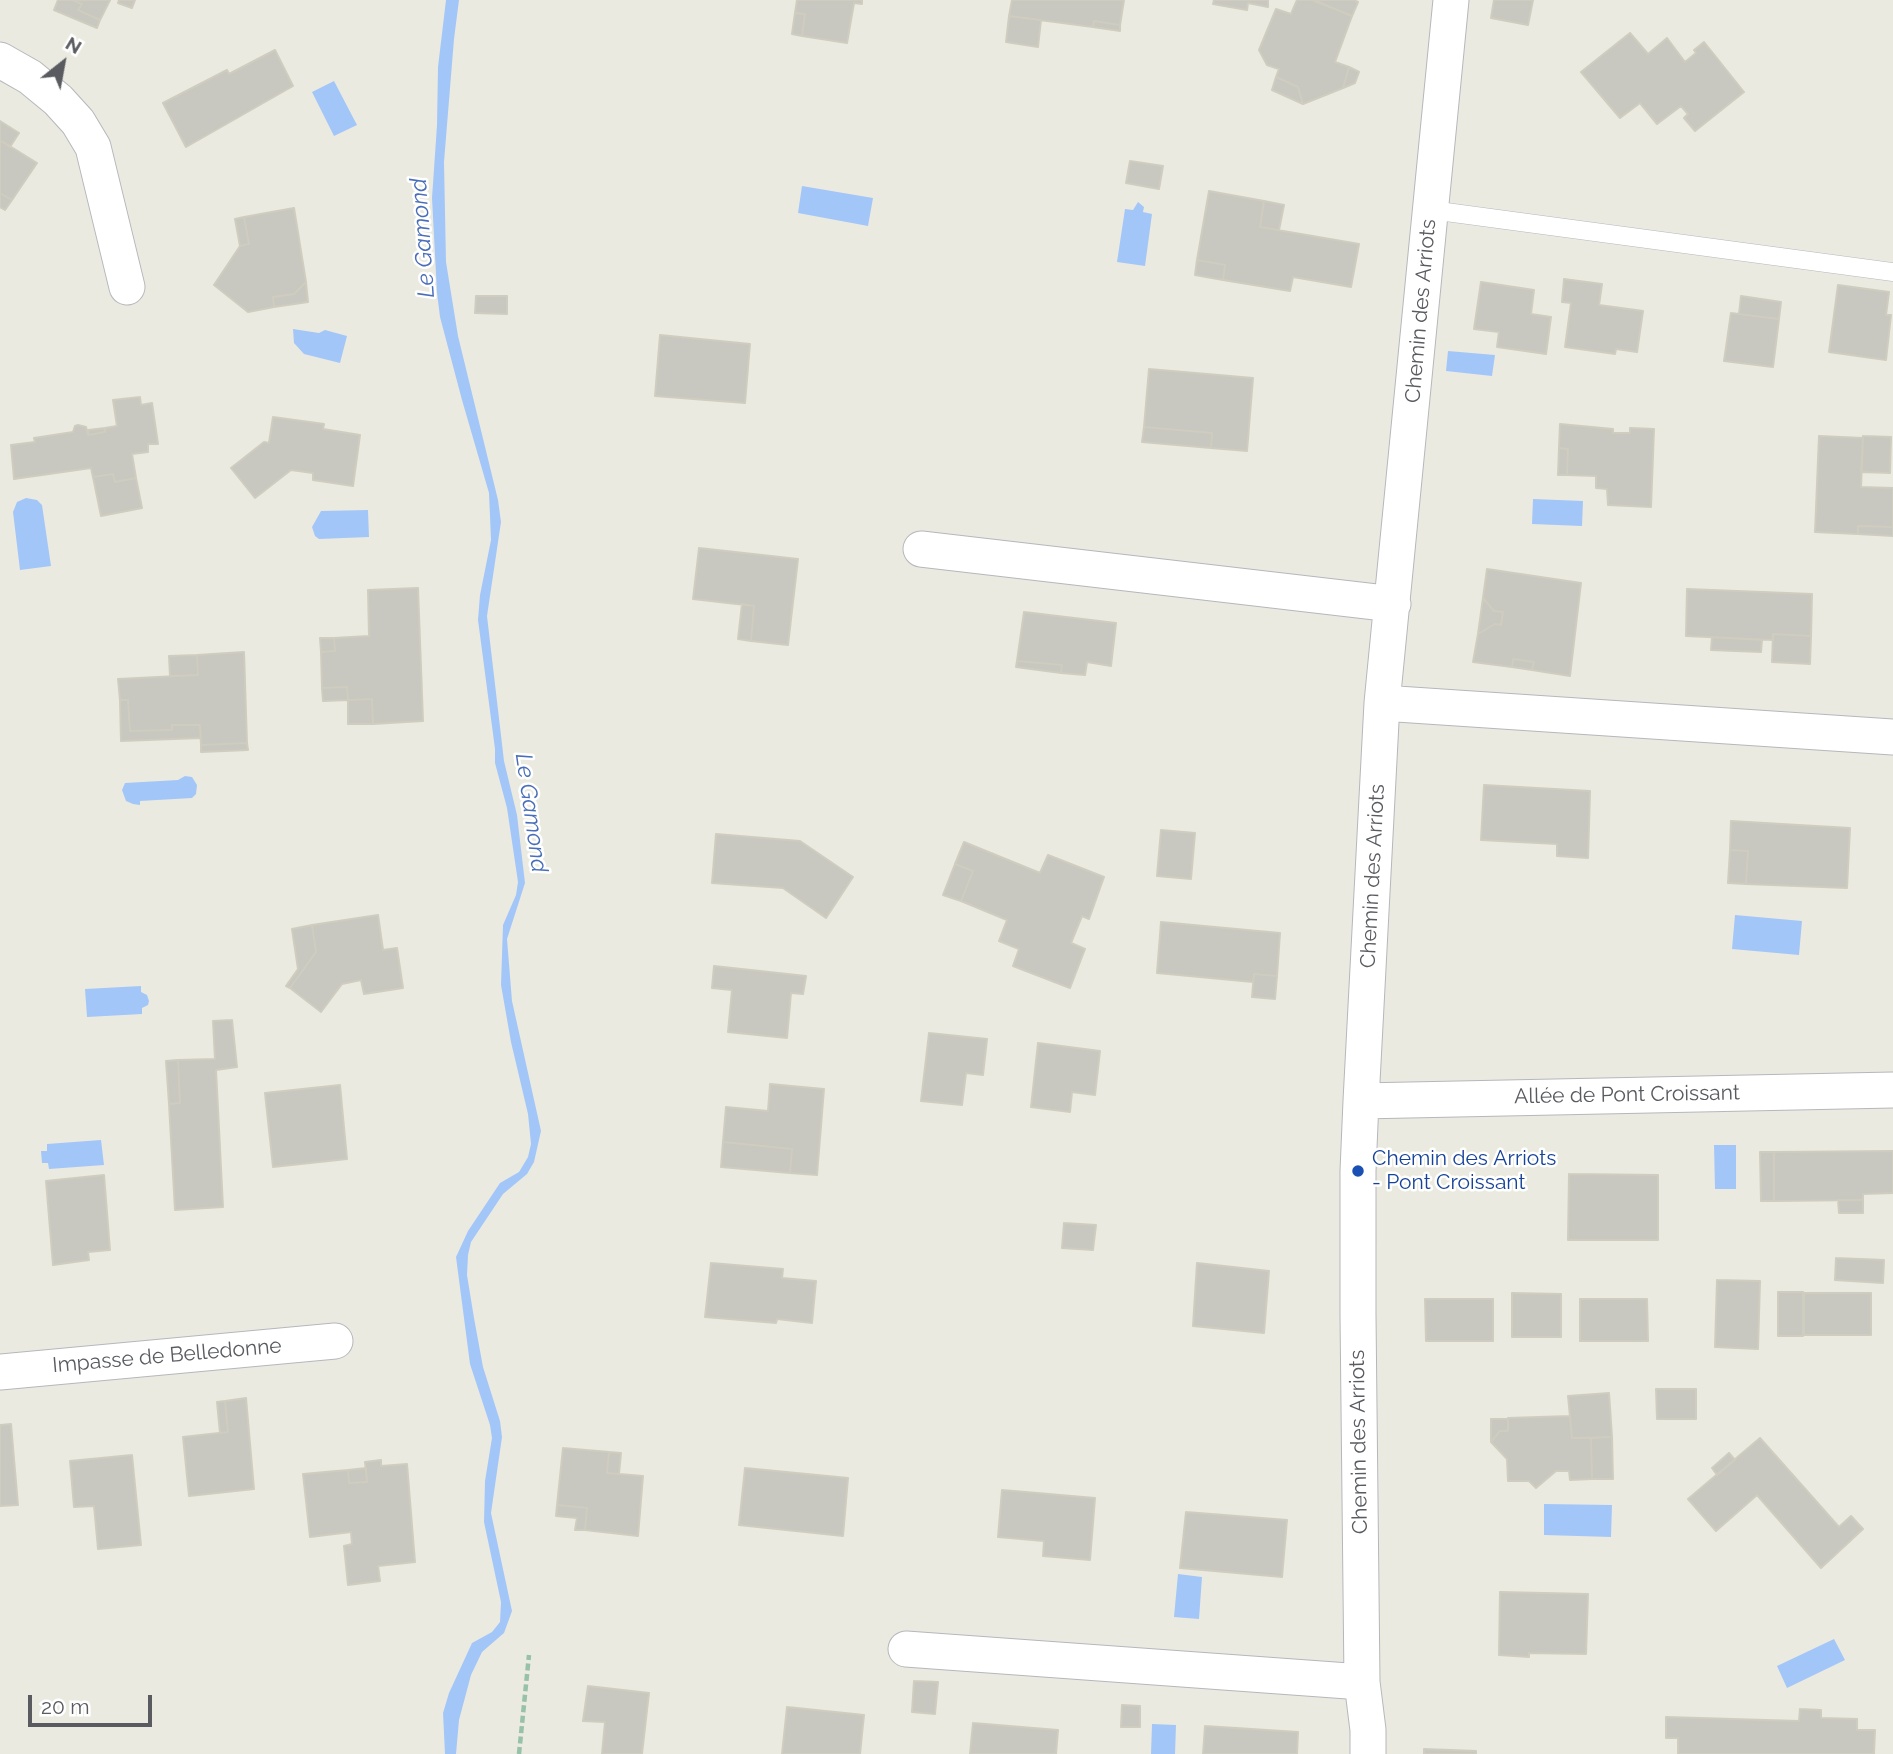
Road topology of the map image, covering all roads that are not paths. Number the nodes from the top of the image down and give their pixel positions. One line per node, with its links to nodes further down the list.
1 (1451, 0): 3 (street, Chemin des Arriots)
2 (0, 60): 5 (street)
3 (1431, 210): 4 (lane); 7 (street, Chemin des Arriots)
4 (1893, 272)
5 (127, 287)
6 (921, 550): 7 (street)
7 (1393, 604): 8 (street, Chemin des Arriots)
8 (1382, 703): 9 (street); 11 (street, Chemin des Arriots)
9 (1893, 737)
10 (1893, 1090): 11 (street, Allée de Pont Croissant)
11 (1361, 1101): 15 (street, Chemin des Arriots)
12 (335, 1341): 13 (street, Impasse de Belledonne)
13 (0, 1372)
14 (906, 1649): 15 (street)
15 (1362, 1682): 16 (street, Chemin des Arriots)
16 (1367, 1754)

